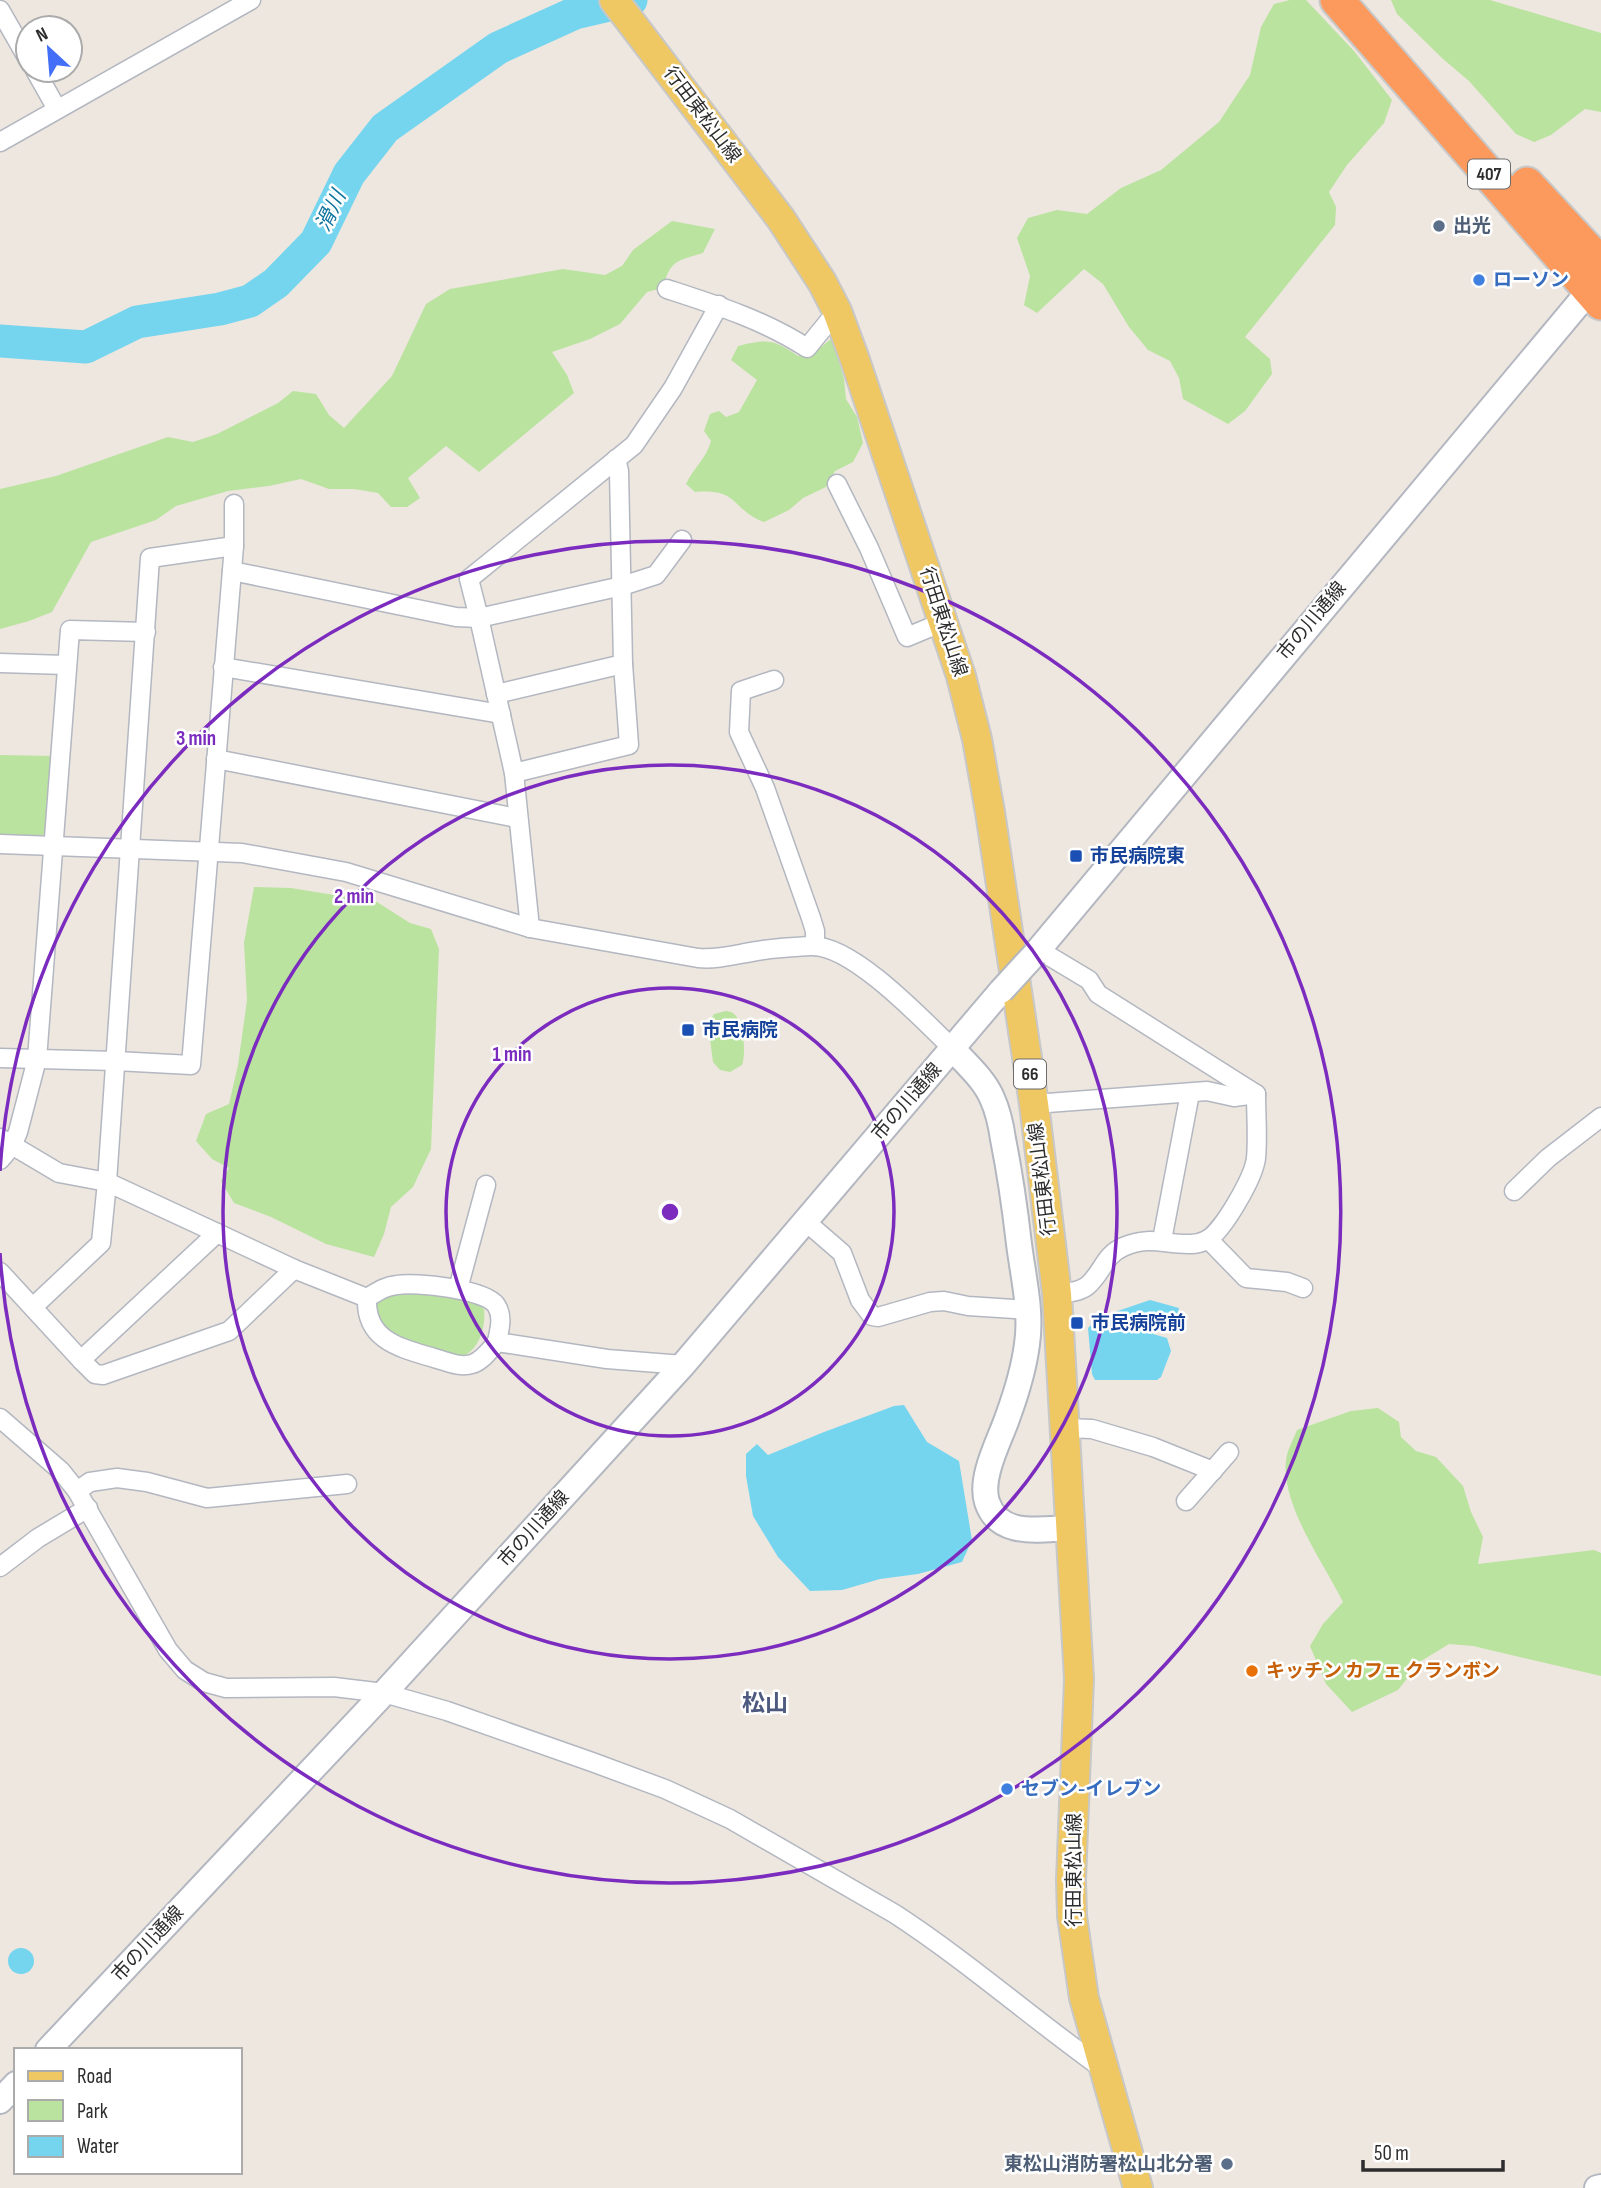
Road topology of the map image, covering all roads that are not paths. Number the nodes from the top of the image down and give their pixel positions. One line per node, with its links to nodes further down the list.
1 (251, 0): 9 (street)
2 (614, 0): 14 (main road, 行田東松山線 / 66)
3 (1337, 0): 7 (highway, 407)
4 (1361, 0): 7 (highway, 407)
5 (0, 10): 6 (street)
6 (14, 34)
7 (1396, 55): 11 (highway, 407)
8 (43, 84): 9 (street)
9 (57, 109): 10 (street)
10 (0, 142)
11 (1598, 283): 41 (street, 市の川通線)
12 (667, 289): 13 (street)
13 (719, 305): 14 (street); 15 (street)
14 (837, 311): 23 (main road, 行田東松山線 / 66)
15 (616, 459): 21 (street); 22 (street)
16 (837, 484): 23 (street)
17 (234, 504): 19 (street)
18 (682, 540): 21 (street)
19 (234, 546): 20 (street); 24 (street)
20 (232, 571): 22 (street); 28 (street)
21 (622, 586): 22 (street); 26 (street)
22 (479, 618): 30 (street)
23 (943, 622): 48 (main road, 行田東松山線 / 66)
24 (146, 632): 27 (street); 37 (street)
25 (0, 663): 27 (street)
26 (624, 664): 30 (street); 33 (street)
27 (66, 666): 36 (street)
28 (223, 667): 31 (street); 32 (street)
29 (774, 680): 40 (street)
30 (496, 694): 31 (street)
31 (501, 714): 33 (street)
32 (216, 759): 34 (street); 38 (street)
33 (514, 773): 34 (street)
34 (517, 818): 39 (street)
35 (0, 844): 36 (street)
36 (54, 845): 37 (street); 44 (street)
37 (131, 849): 38 (street); 45 (street)
38 (209, 852): 39 (street); 45 (street)
39 (530, 928): 40 (street)
40 (815, 946): 42 (street)
41 (1037, 952): 42 (street, 市の川通線, bridge); 47 (street)
42 (953, 1049): 54 (street, 市の川通線); 65 (street)
43 (0, 1058): 44 (street)
44 (37, 1059): 45 (street); 50 (street)
45 (116, 1060): 51 (street)
46 (1191, 1093): 47 (street); 48 (street); 57 (street)
47 (1256, 1094): 56 (street)
48 (1034, 1104): 62 (main road, 行田東松山線 / 66)
49 (1601, 1117): 53 (street)
50 (4, 1148): 51 (street)
51 (107, 1182): 55 (street); 64 (street)
52 (486, 1185): 61 (street)
53 (1514, 1191)
54 (805, 1221): 65 (street); 68 (street, 市の川通線)
55 (217, 1233): 58 (street); 67 (street)
56 (1208, 1239): 57 (street); 60 (street)
57 (1162, 1240): 62 (street)
58 (294, 1269): 63 (street); 67 (street)
59 (0, 1272): 64 (street)
60 (1303, 1288)
61 (458, 1290): 63 (street); 66 (street)
62 (1057, 1294): 70 (main road, 行田東松山線 / 66)
63 (367, 1298): 66 (street)
64 (33, 1307): 67 (street)
65 (1028, 1310): 77 (street)
66 (497, 1342): 68 (street)
67 (81, 1360)
68 (682, 1365): 79 (street, 市の川通線)
69 (0, 1418): 74 (street)
70 (1065, 1428): 72 (street); 77 (main road, 行田東松山線 / 66)
71 (1229, 1452): 72 (street)
72 (1213, 1471): 75 (street)
73 (347, 1484): 74 (street)
74 (77, 1491): 76 (street)
75 (1186, 1501)
76 (88, 1508): 78 (street); 79 (street)
77 (1070, 1528): 81 (main road, 行田東松山線 / 66)
78 (0, 1567)
79 (384, 1693): 80 (street, 市の川通線); 81 (street)
80 (50, 2048)
81 (1104, 2069): 84 (main road, 行田東松山線 / 66)
82 (14, 2086): 83 (street)
83 (0, 2101)
84 (1138, 2188)

